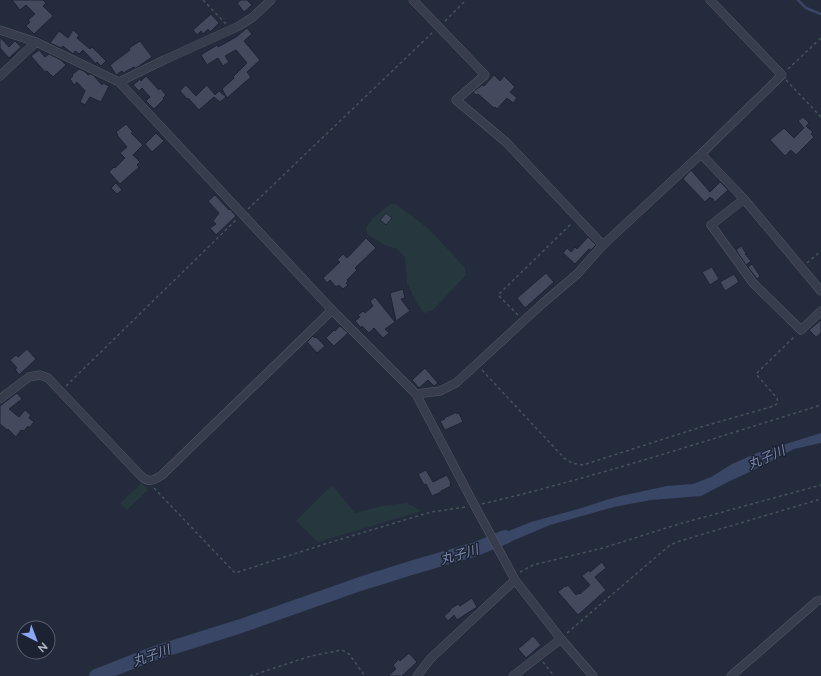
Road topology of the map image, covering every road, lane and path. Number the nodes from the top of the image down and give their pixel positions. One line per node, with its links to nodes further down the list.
1 (203, 0): 7 (path)
2 (271, 0): 7 (street)
3 (413, 0): 6 (street)
4 (466, 0): 6 (path)
5 (710, 0): 11 (street)
6 (438, 27): 17 (path); 18 (street)
7 (232, 29): 13 (street)
8 (0, 30): 10 (street)
9 (821, 38): 11 (path)
10 (36, 42): 12 (street); 13 (street)
11 (782, 75): 14 (path); 15 (street)
12 (0, 76)
13 (119, 82): 17 (street)
14 (821, 117)
15 (701, 154): 16 (street); 19 (street)
16 (744, 199): 21 (street); 26 (street)
17 (242, 214): 23 (street); 28 (path)
18 (578, 218): 19 (street); 25 (path)
19 (603, 245): 25 (street)
20 (821, 251): 21 (path)
21 (802, 268): 22 (street)
22 (821, 291)
23 (332, 310): 29 (street); 32 (street)
24 (821, 311): 26 (street)
25 (524, 320): 27 (street)
26 (801, 330): 27 (path)
27 (476, 364): 29 (street)
28 (61, 391): 30 (street); 32 (street)
29 (416, 394): 35 (street)
30 (0, 399)
31 (821, 405): 35 (path)
32 (146, 480): 35 (path)
33 (821, 485): 36 (path)
34 (821, 499): 38 (path)
35 (476, 508): 36 (street)
36 (514, 578): 38 (street); 42 (street)
37 (821, 600): 46 (street)
38 (561, 639): 39 (street); 45 (street)
39 (538, 656): 43 (street); 44 (path)
40 (250, 676): 41 (path)
41 (365, 676)
42 (416, 676)
43 (513, 676)
44 (554, 676)
45 (593, 676)
46 (731, 676)

